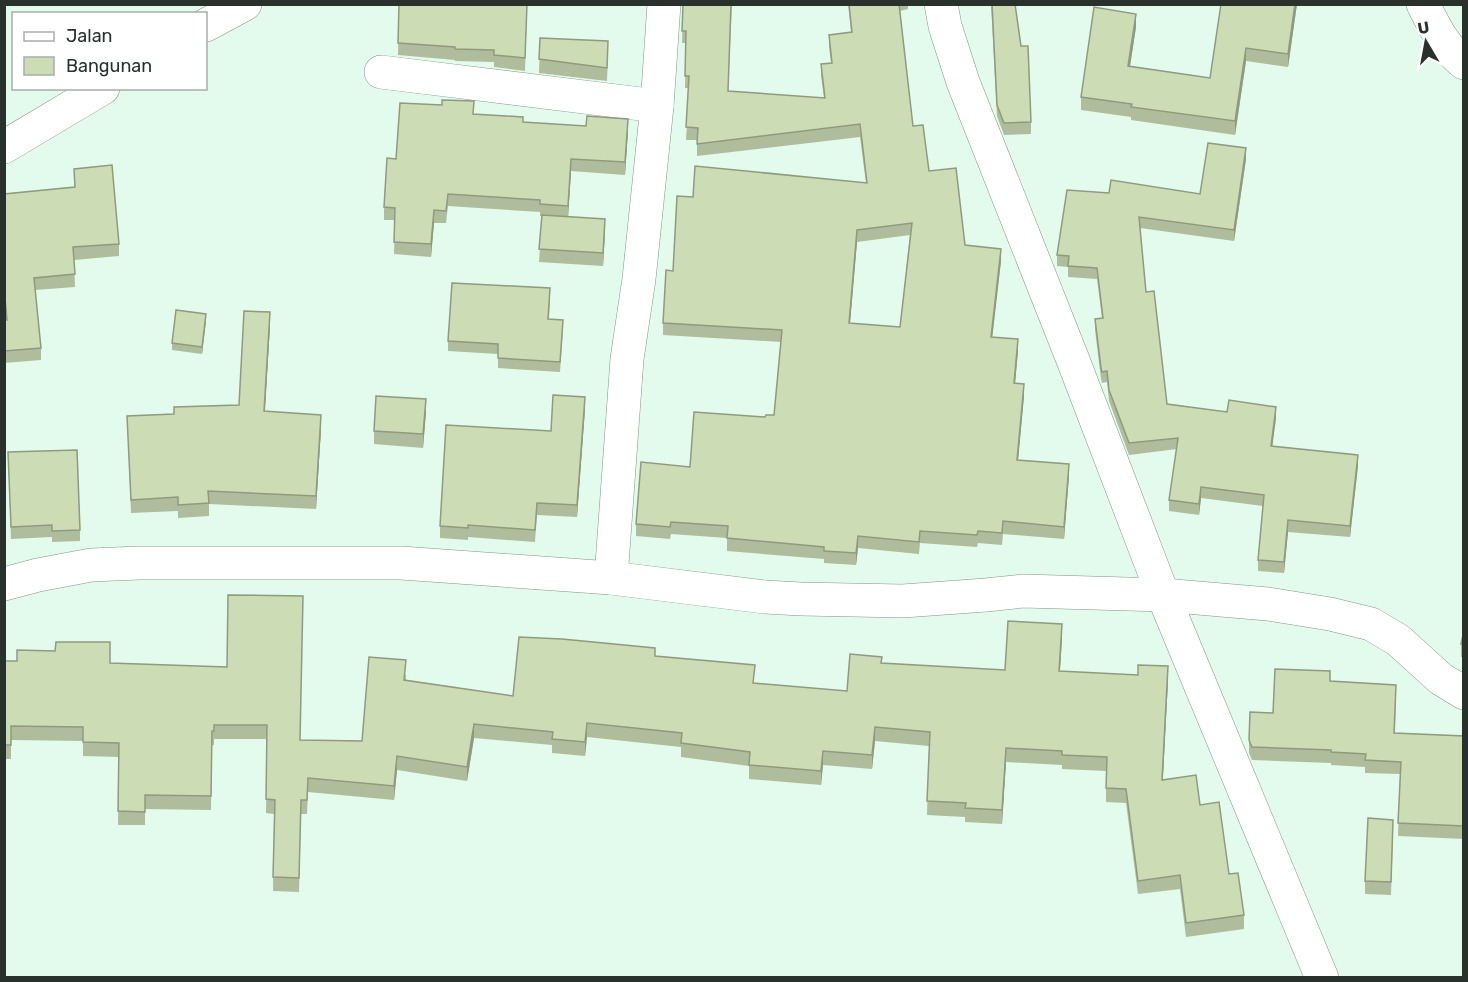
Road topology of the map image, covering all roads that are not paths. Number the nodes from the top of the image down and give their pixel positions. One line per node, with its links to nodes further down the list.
1 (245, 4): 5 (street)
2 (664, 4): 9 (street)
3 (941, 4): 13 (street)
4 (1423, 4): 6 (street)
5 (207, 24)
6 (1464, 63)
7 (381, 72): 9 (street)
8 (100, 90): 10 (street)
9 (657, 106): 11 (street)
10 (4, 147)
11 (611, 578): 12 (street); 13 (street)
12 (4, 584)
13 (1163, 595): 14 (street); 15 (street)
14 (1464, 693)
15 (1322, 978)

